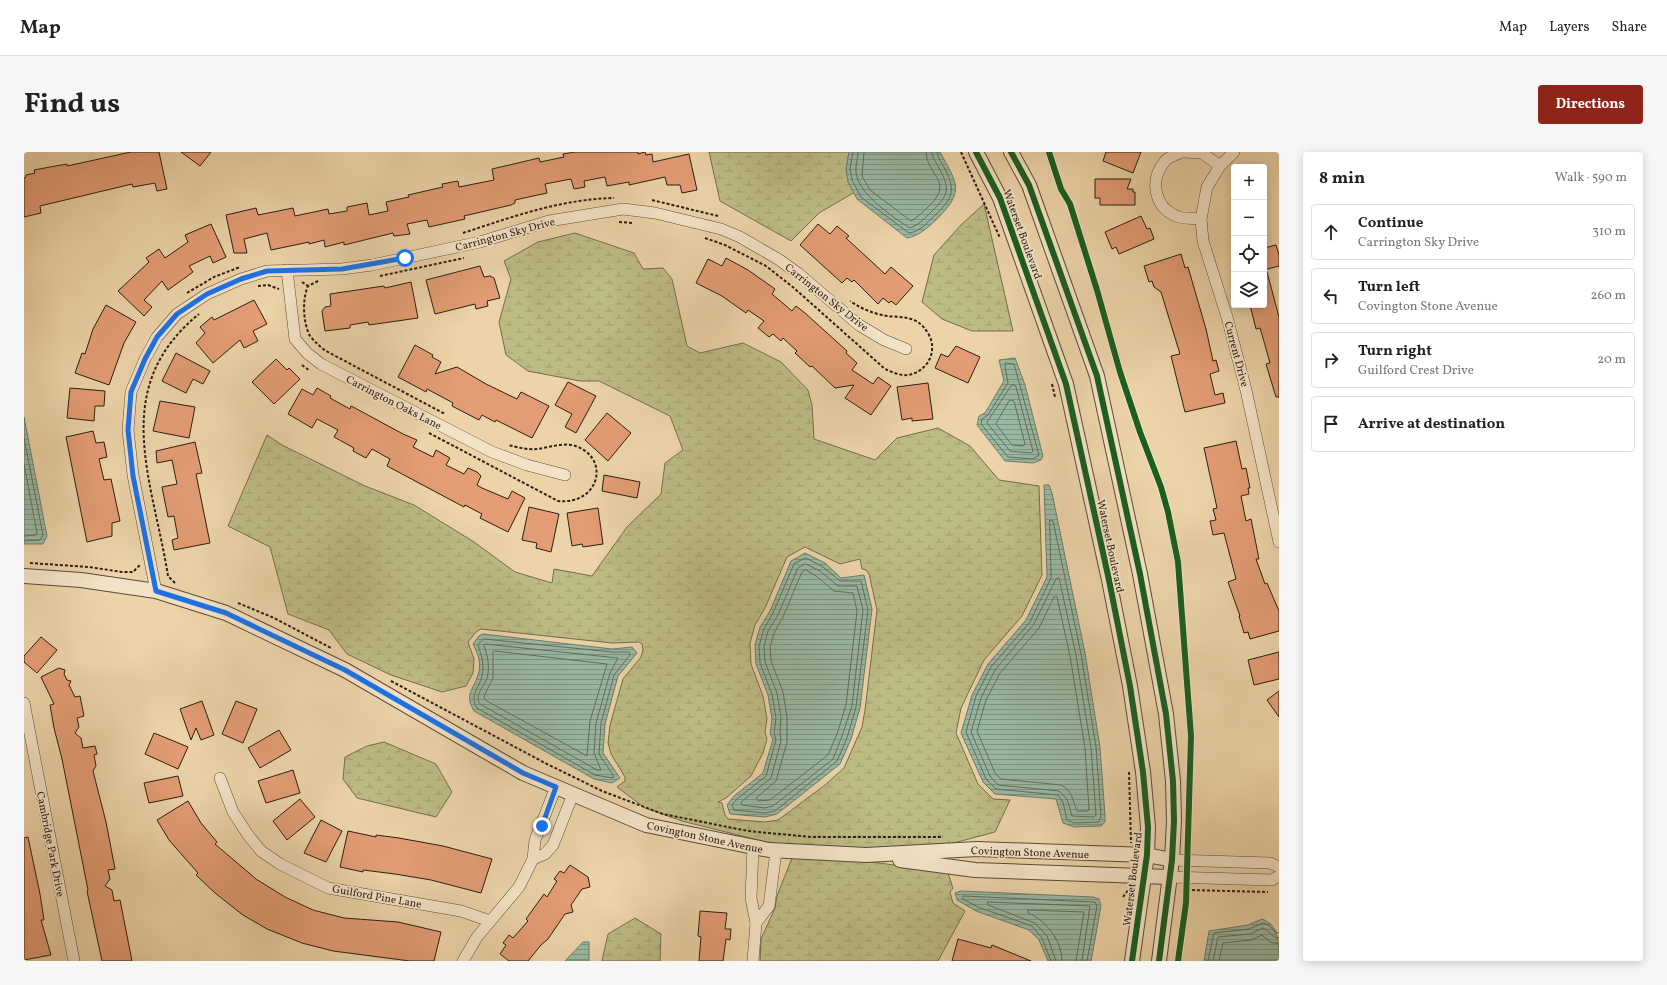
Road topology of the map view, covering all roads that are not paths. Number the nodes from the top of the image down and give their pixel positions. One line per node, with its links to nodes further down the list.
1 (976, 152): 20 (street, Waterset Boulevard)
2 (1011, 152): 22 (street, Waterset Boulevard)
3 (1182, 152): 5 (street); 6 (street)
4 (1234, 152): 5 (street, Current Drive)
5 (1220, 166): 6 (street, Current Drive)
6 (1201, 219): 10 (street, Current Drive)
7 (287, 270): 8 (street, Carrington Sky Drive); 9 (street, Carrington Oaks Lane); 12 (street, Carrington Sky Drive)
8 (906, 349)
9 (565, 475)
10 (1279, 542)
11 (24, 576): 12 (street, Covington Stone Avenue)
12 (156, 591): 15 (street, Covington Stone Avenue)
13 (24, 703): 29 (street, Cambridge Park Drive)
14 (220, 778): 27 (street, Guilford Pine Lane)
15 (556, 787): 16 (street, Covington Stone Avenue); 21 (street)
16 (573, 794): 17 (street, Covington Stone Avenue); 21 (street)
17 (752, 847): 18 (street, Covington Stone Avenue); 28 (street)
18 (776, 851): 19 (street, Covington Stone Avenue); 28 (street)
19 (866, 855): 20 (street, Covington Stone Avenue); 24 (street, Covington Stone Avenue)
20 (1147, 855): 22 (street, Covington Stone Avenue); 24 (street, Waterset Boulevard)
21 (533, 859): 27 (street)
22 (1172, 860): 23 (street); 26 (street, Waterset Boulevard)
23 (1279, 867)
24 (1143, 876): 26 (street, Covington Stone Avenue); 32 (street, Waterset Boulevard)
25 (1279, 876): 26 (street)
26 (1169, 877): 33 (street, Waterset Boulevard)
27 (490, 921): 30 (street)
28 (756, 923): 31 (street)
29 (74, 961)
30 (463, 961)
31 (753, 961)
32 (1132, 961)
33 (1159, 961)

